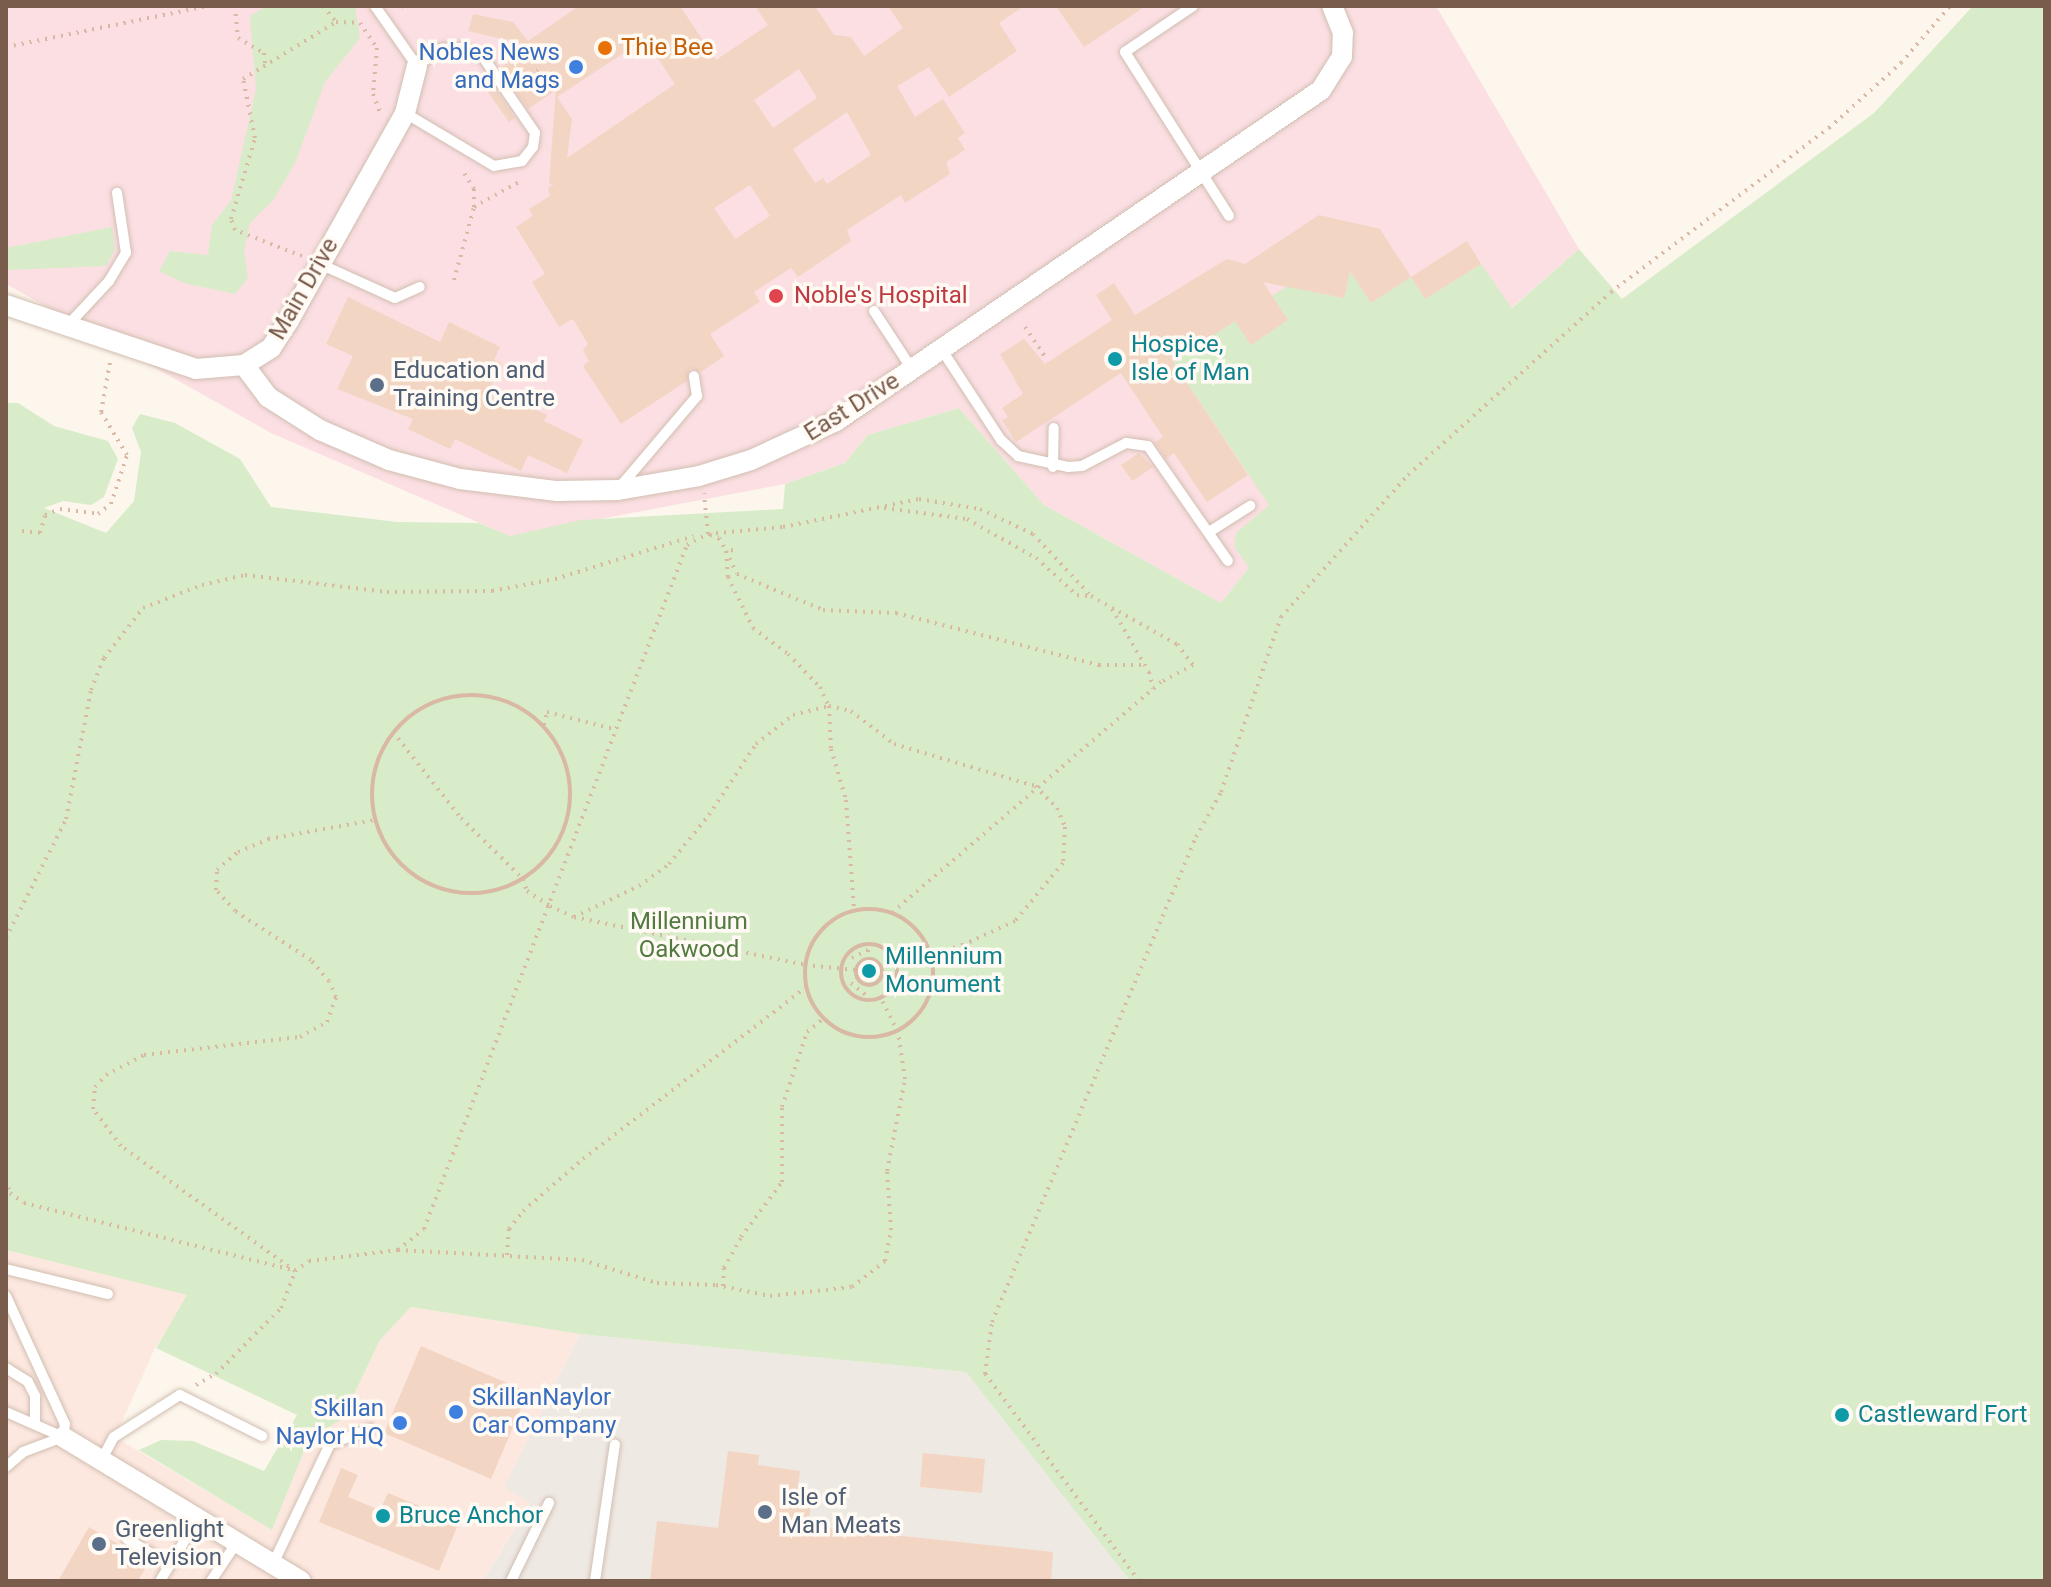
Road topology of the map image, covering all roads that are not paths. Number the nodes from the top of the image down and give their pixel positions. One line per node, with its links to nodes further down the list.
1 (375, 6): 4 (lane)
2 (1193, 6): 6 (lane)
3 (1332, 6): 6 (street, East Drive)
4 (417, 66): 5 (street, Main Drive); 5 (lane)
5 (405, 113): 9 (street, Main Drive)
6 (1202, 171): 8 (lane); 14 (street, East Drive)
7 (117, 193): 13 (lane)
8 (1229, 216)
9 (312, 260): 10 (lane); 15 (street, Main Drive)
10 (420, 287)
11 (6, 305): 13 (street)
12 (874, 311): 16 (lane)
13 (69, 324): 15 (street)
14 (942, 350): 16 (street, East Drive); 19 (lane)
15 (244, 365): 20 (street, East Drive)
16 (912, 369): 20 (street, East Drive)
17 (694, 376): 20 (lane)
18 (1054, 428): 19 (lane)
19 (1053, 467): 22 (lane)
20 (618, 490)
21 (1250, 506): 22 (lane)
22 (1209, 532): 23 (lane)
23 (1228, 561)
24 (6, 1269): 25 (lane)
25 (108, 1294)
26 (6, 1296): 32 (lane)
27 (6, 1368): 29 (lane)
28 (6, 1412): 29 (lane)
29 (35, 1424): 32 (lane)
30 (370, 1429): 41 (lane)
31 (262, 1436): 34 (lane)
32 (63, 1437): 34 (street); 35 (lane)
33 (615, 1444): 46 (lane)
34 (100, 1462): 37 (street)
35 (6, 1467)
36 (549, 1503): 45 (lane)
37 (196, 1522): 39 (street); 40 (lane)
38 (127, 1539): 40 (lane)
39 (235, 1545): 41 (street); 43 (lane)
40 (170, 1565): 42 (lane)
41 (272, 1566): 44 (street)
42 (160, 1581)
43 (211, 1581)
44 (301, 1581)
45 (511, 1581)
46 (595, 1581)

